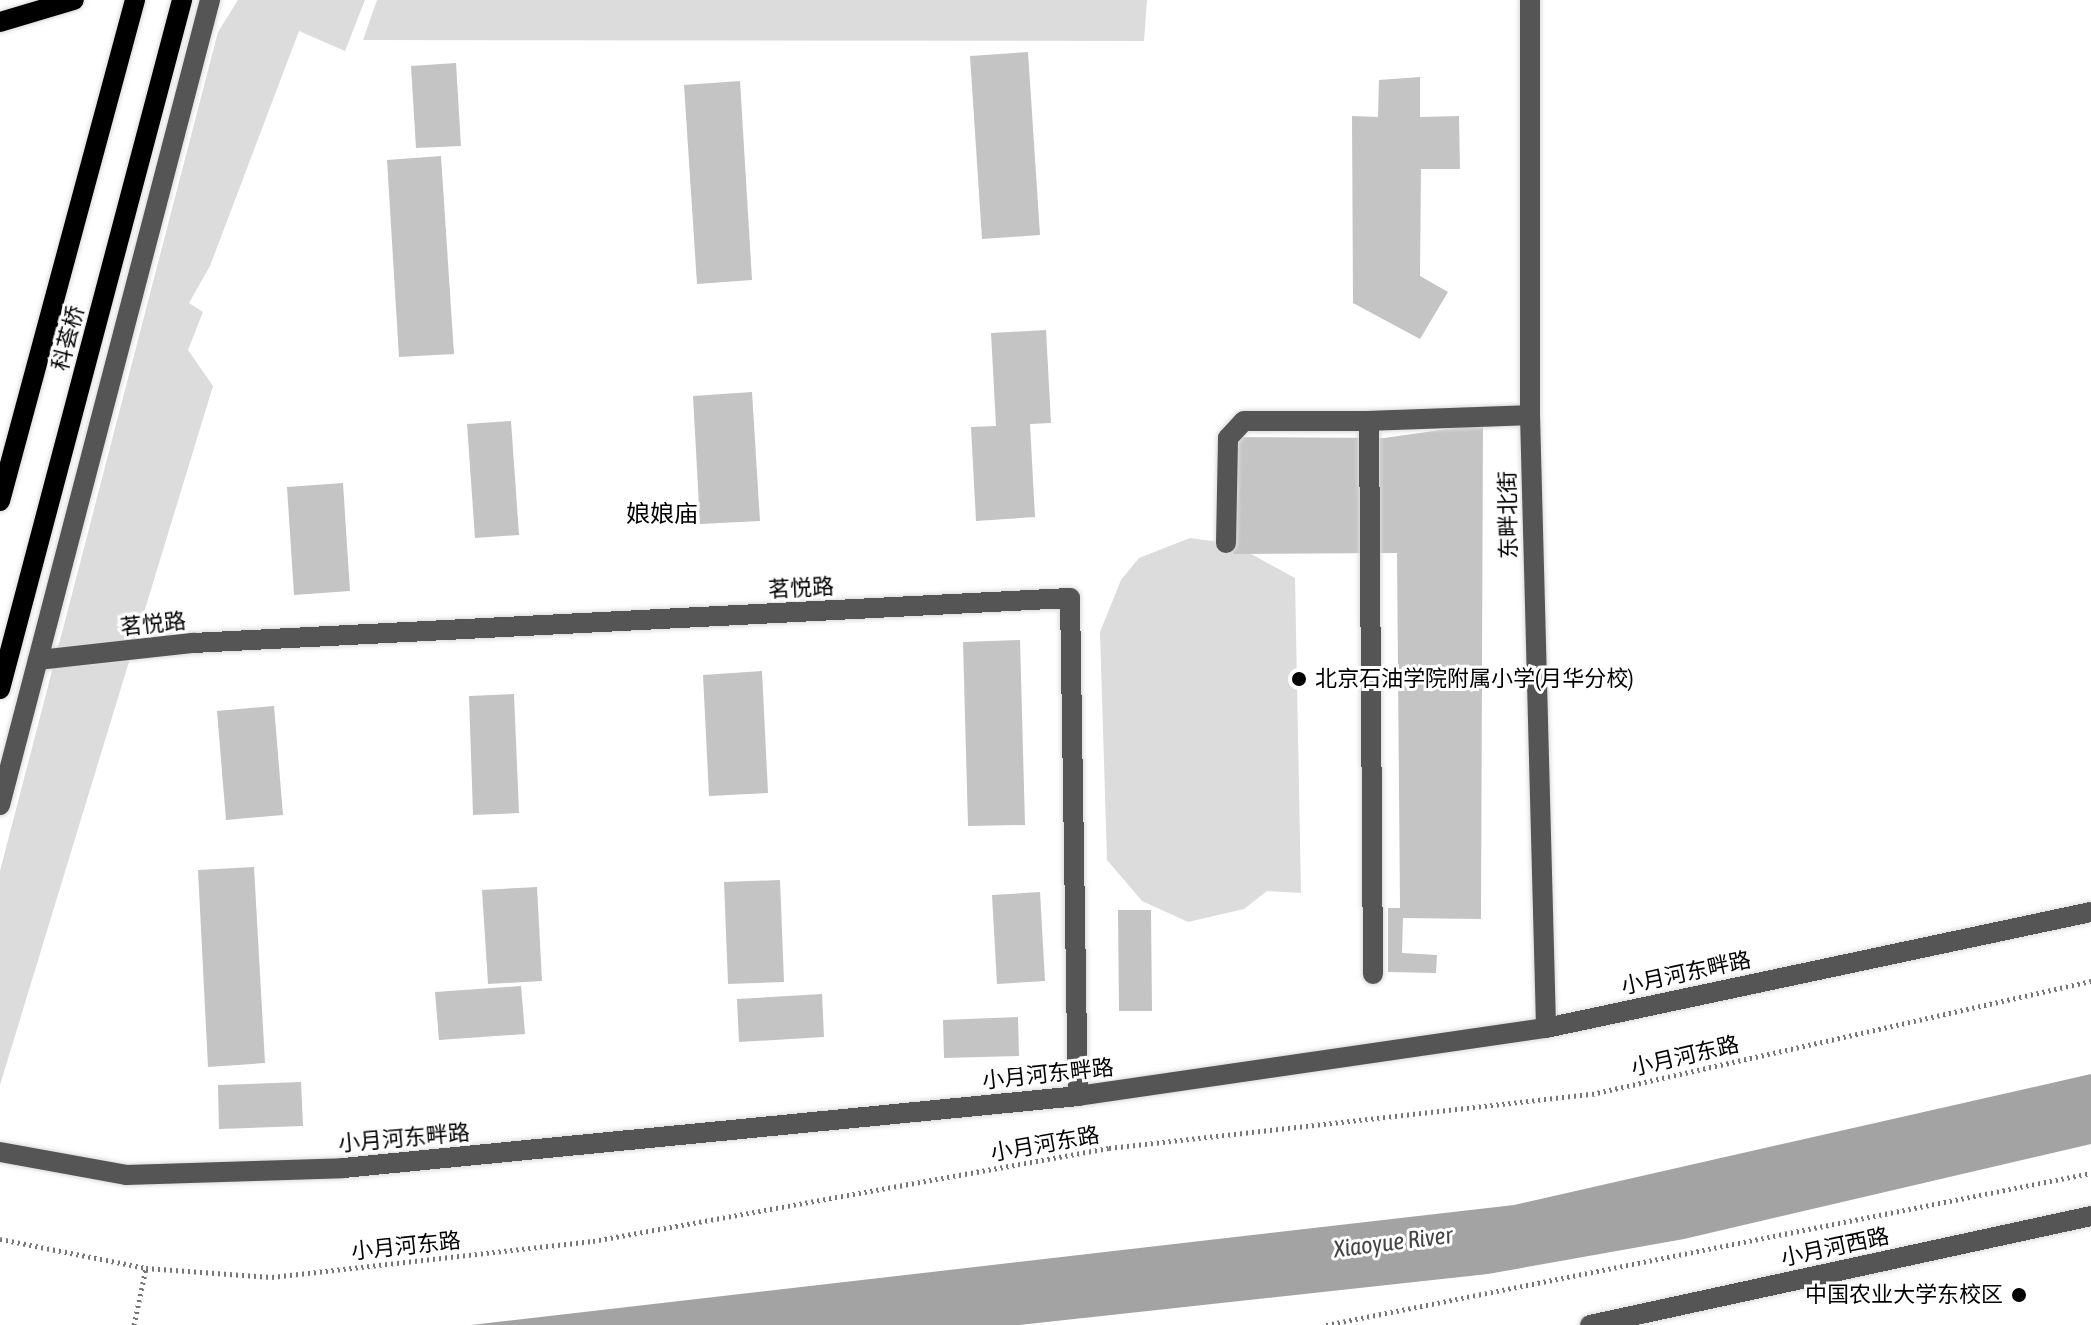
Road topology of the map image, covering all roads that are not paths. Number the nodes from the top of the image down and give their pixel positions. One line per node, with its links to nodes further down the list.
1 (74, 0): 6 (main road)
2 (135, 0): 9 (main road, 科荟桥)
3 (182, 0): 12 (main road, 科荟桥)
4 (210, 0): 11 (street)
5 (1530, 0): 7 (street, 东畔北街)
6 (0, 22)
7 (1530, 415): 8 (street); 16 (street, 东畔北街)
8 (1369, 421): 10 (street); 15 (street)
9 (0, 501)
10 (1226, 543)
11 (38, 660): 13 (street); 17 (street, 茗悦路)
12 (0, 689)
13 (0, 805)
14 (2091, 912): 16 (street, 小月河东畔路)
15 (1373, 974)
16 (1546, 1028): 17 (street, 小月河东畔路)
17 (1078, 1096): 18 (street, 小月河东畔路)
18 (0, 1152)
19 (2091, 1216): 20 (street, 小月河西路)
20 (1590, 1325)

